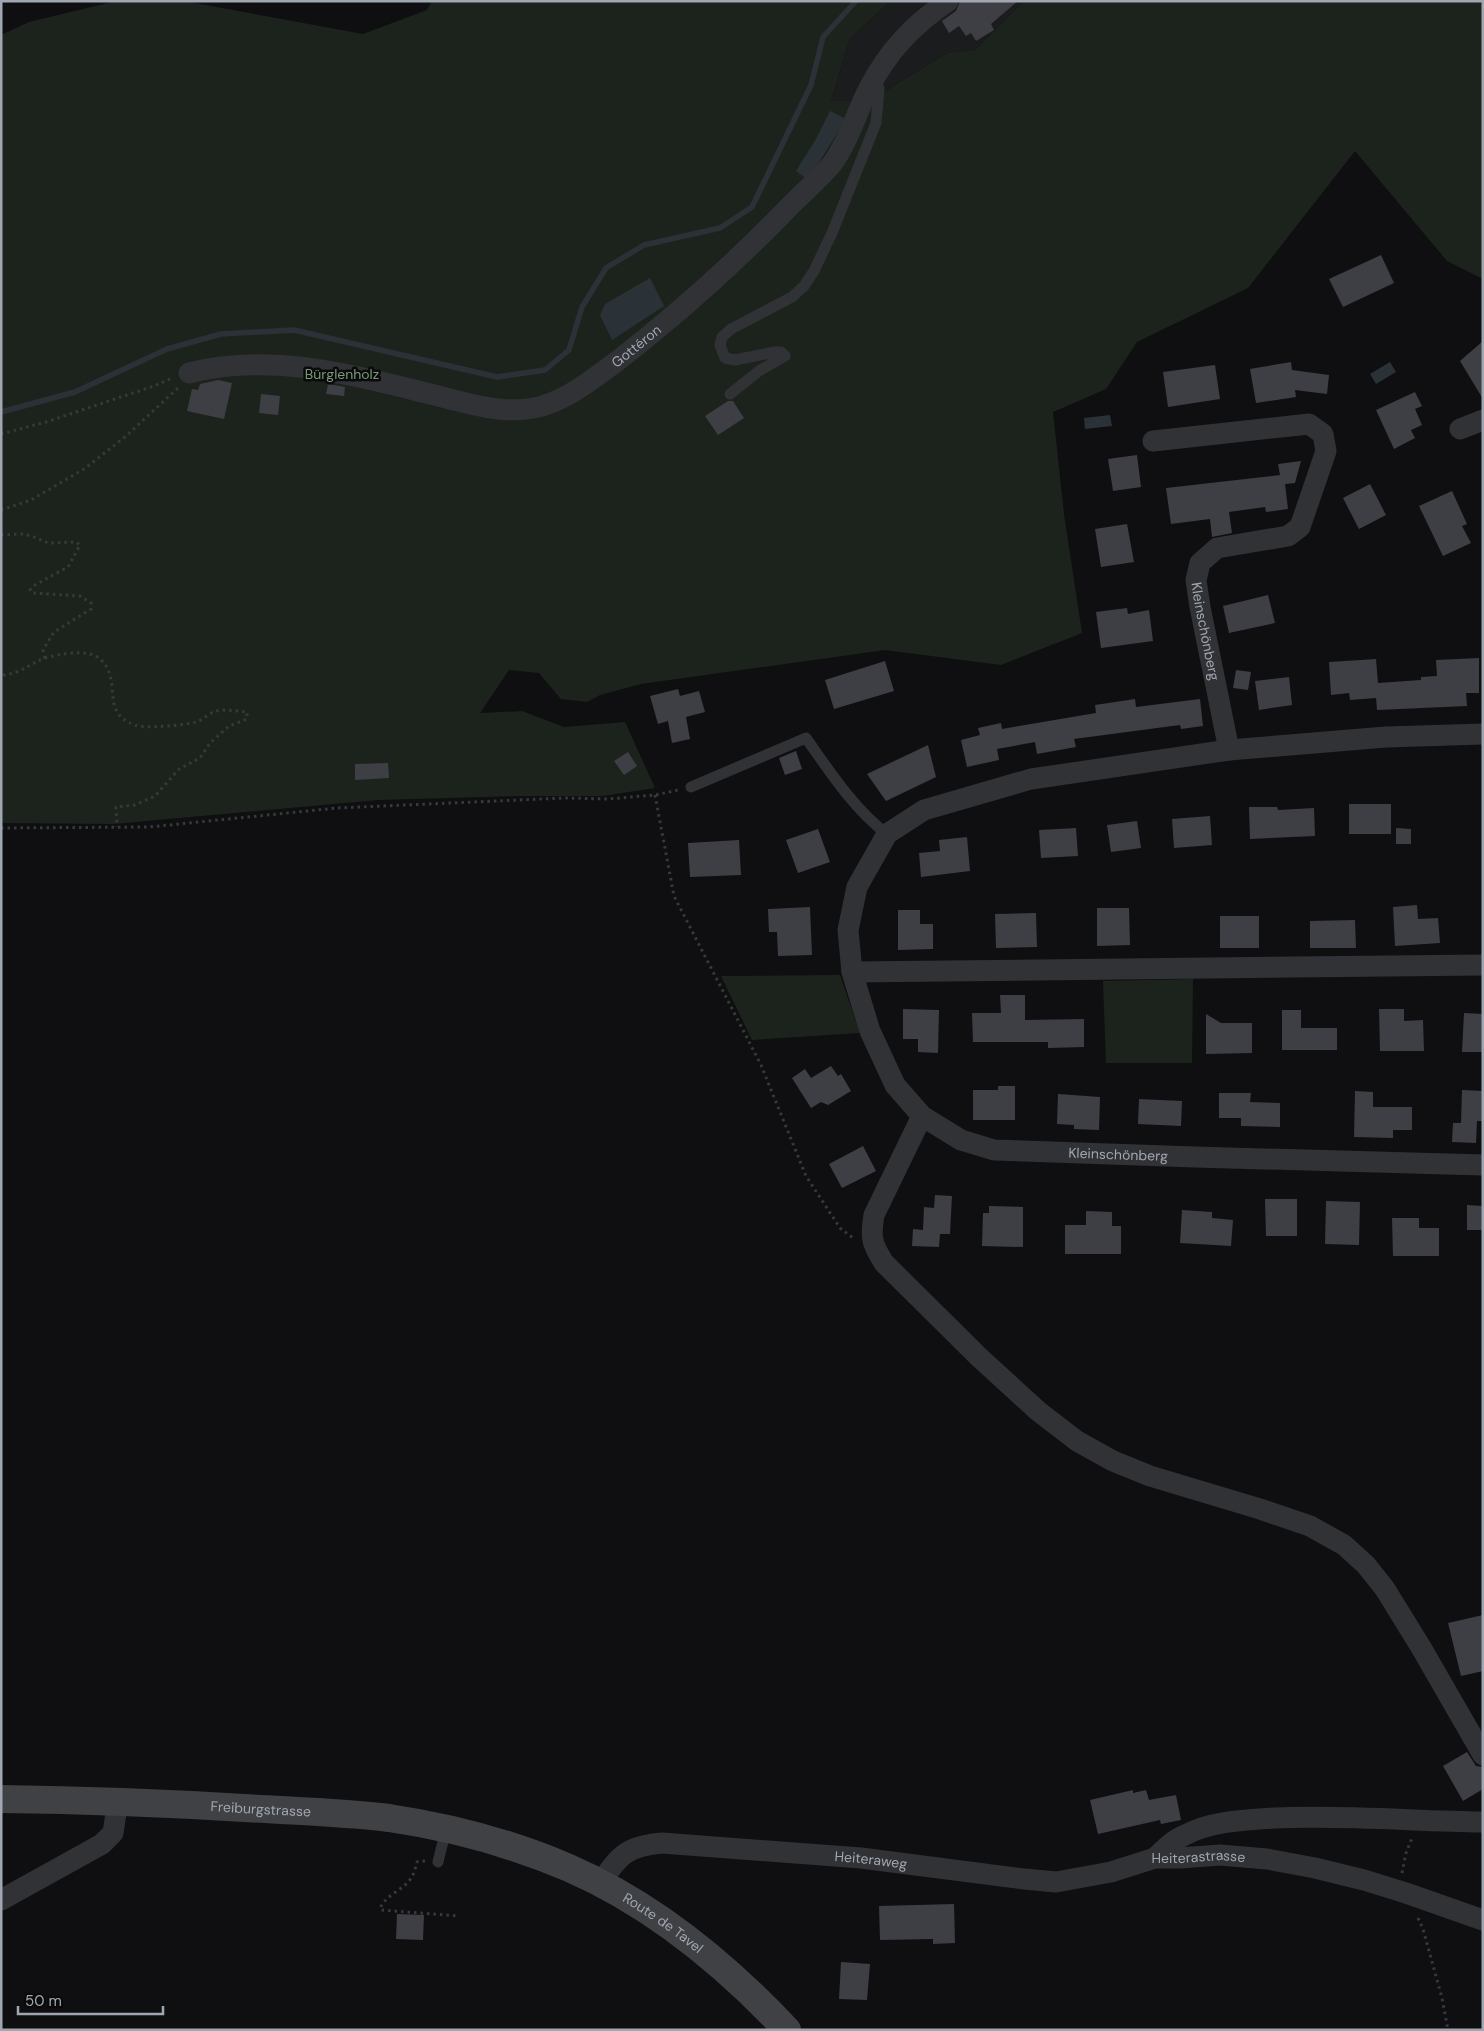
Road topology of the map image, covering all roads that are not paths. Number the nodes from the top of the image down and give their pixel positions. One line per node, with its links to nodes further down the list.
1 (948, 1): 2 (street, Gottéron)
2 (876, 77): 3 (street, Gottéron); 4 (lane)
3 (189, 372)
4 (730, 394)
5 (1483, 420): 6 (street)
6 (1460, 429)
7 (1153, 441): 9 (street, Kleinschönberg)
8 (1483, 734): 9 (street, Kleinschönberg)
9 (1228, 750): 11 (street, Kleinschönberg)
10 (691, 787): 11 (lane)
11 (887, 834): 13 (street, Kleinschönberg)
12 (1483, 965): 13 (street)
13 (852, 972): 14 (street, Kleinschönberg)
14 (922, 1116): 15 (street, Kleinschönberg); 16 (street)
15 (1483, 1165)
16 (1483, 1755)
17 (1, 1799): 18 (main road, Freiburgstrasse)
18 (118, 1800): 20 (main road, Freiburgstrasse); 25 (street)
19 (1483, 1822): 22 (street, Heiterastrasse)
20 (446, 1829): 21 (main road, Freiburgstrasse); 23 (lane)
21 (516, 1849): 24 (main road, Route de Tavel)
22 (1154, 1858): 24 (street, Heiteraweg); 26 (street, Heiterastrasse)
23 (438, 1862)
24 (600, 1884): 27 (main road, Route de Tavel)
25 (1, 1900)
26 (1483, 1920)
27 (787, 2030)

